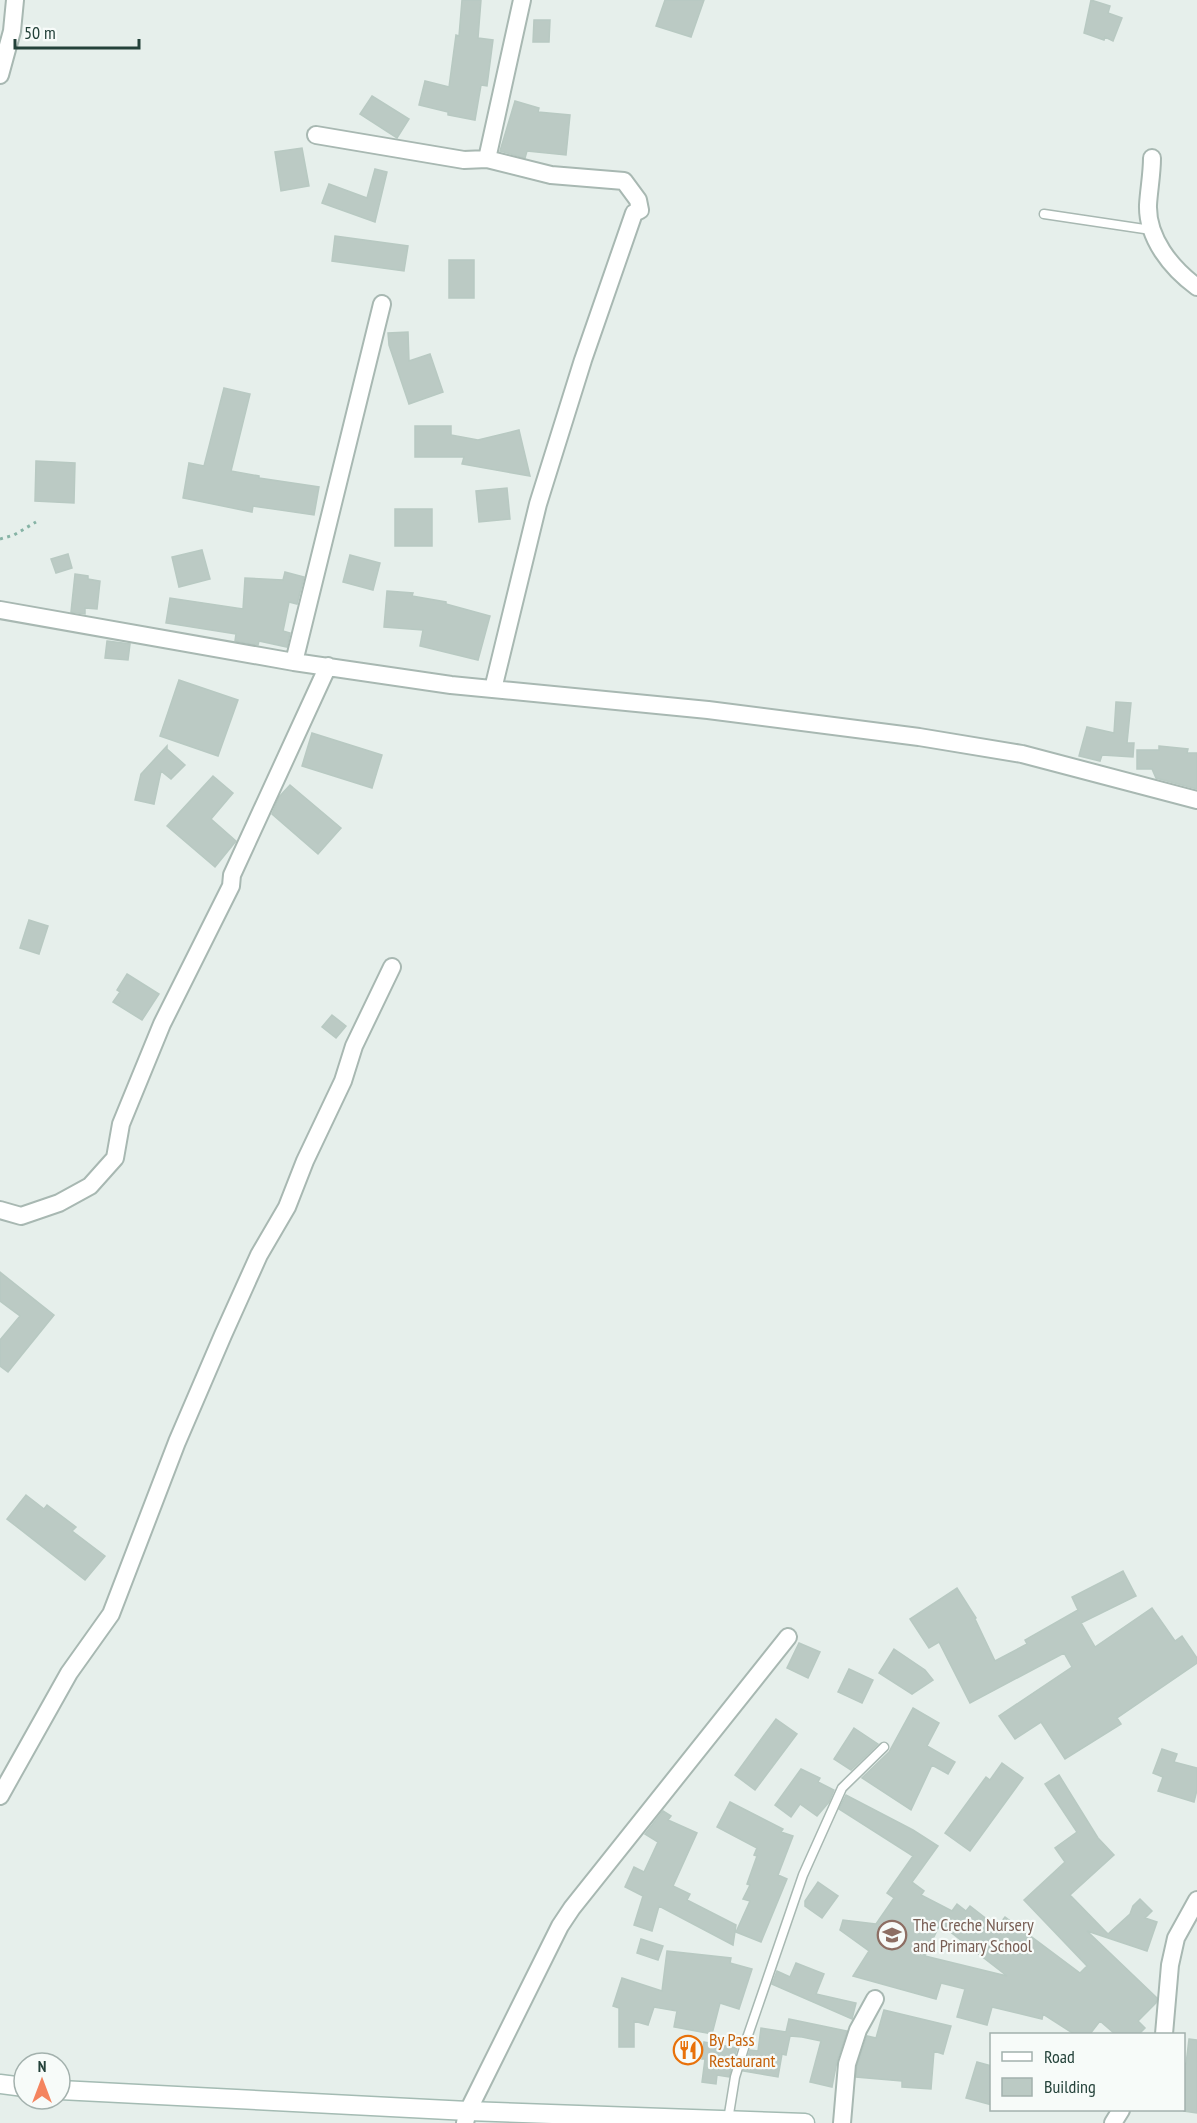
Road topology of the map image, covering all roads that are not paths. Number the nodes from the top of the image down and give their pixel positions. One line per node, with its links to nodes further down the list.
1 (15, 0): 3 (street)
2 (522, 0): 6 (street)
3 (0, 75)
4 (316, 135): 6 (street)
5 (1152, 158): 8 (street)
6 (487, 159): 14 (street)
7 (1044, 214): 8 (lane)
8 (1151, 231): 9 (street)
9 (1197, 287)
10 (382, 304): 12 (street)
11 (0, 610): 12 (street)
12 (294, 662): 13 (street)
13 (328, 666): 14 (street); 17 (street)
14 (493, 689): 15 (street)
15 (1197, 800)
16 (392, 968): 20 (street)
17 (0, 1210)
18 (788, 1637): 25 (street)
19 (884, 1747): 26 (lane)
20 (0, 1796)
21 (1197, 1900): 23 (street)
22 (875, 1999): 28 (street)
23 (1164, 2033)
24 (72, 2091): 25 (street)
25 (467, 2117): 26 (street)
26 (728, 2120): 27 (street)
27 (805, 2123)
28 (842, 2123)

